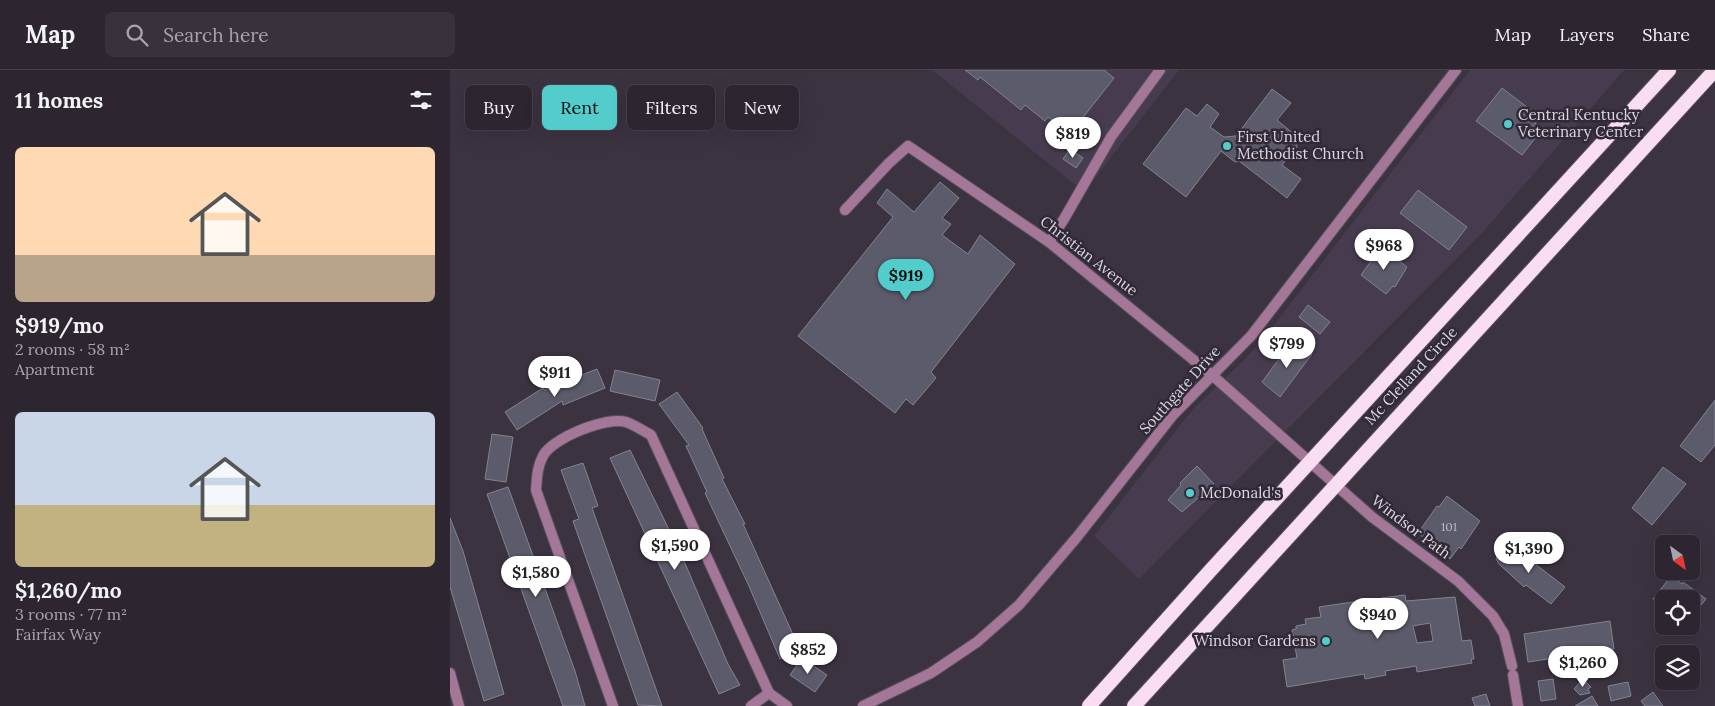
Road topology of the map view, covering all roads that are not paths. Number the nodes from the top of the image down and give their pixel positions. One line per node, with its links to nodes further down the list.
1 (1160, 70): 6 (street)
2 (1456, 70): 7 (street, Southgate Drive)
3 (1669, 70): 8 (highway, Mc Clelland Circle)
4 (1715, 70): 9 (highway, Mc Clelland Circle)
5 (845, 210): 6 (street, Christian Avenue)
6 (1049, 242): 7 (street, Christian Avenue)
7 (1212, 375): 8 (street, Christian Avenue); 16 (street, Southgate Drive)
8 (1309, 462): 9 (street, Windsor Path); 17 (highway, Mc Clelland Circle)
9 (1334, 485): 18 (highway, Mc Clelland Circle); 19 (street, Windsor Path)
10 (450, 673): 12 (street)
11 (769, 692): 13 (street); 14 (street); 15 (street)
12 (460, 706)
13 (613, 706)
14 (751, 706)
15 (787, 706)
16 (863, 706)
17 (1089, 706)
18 (1134, 706)
19 (1518, 706)

